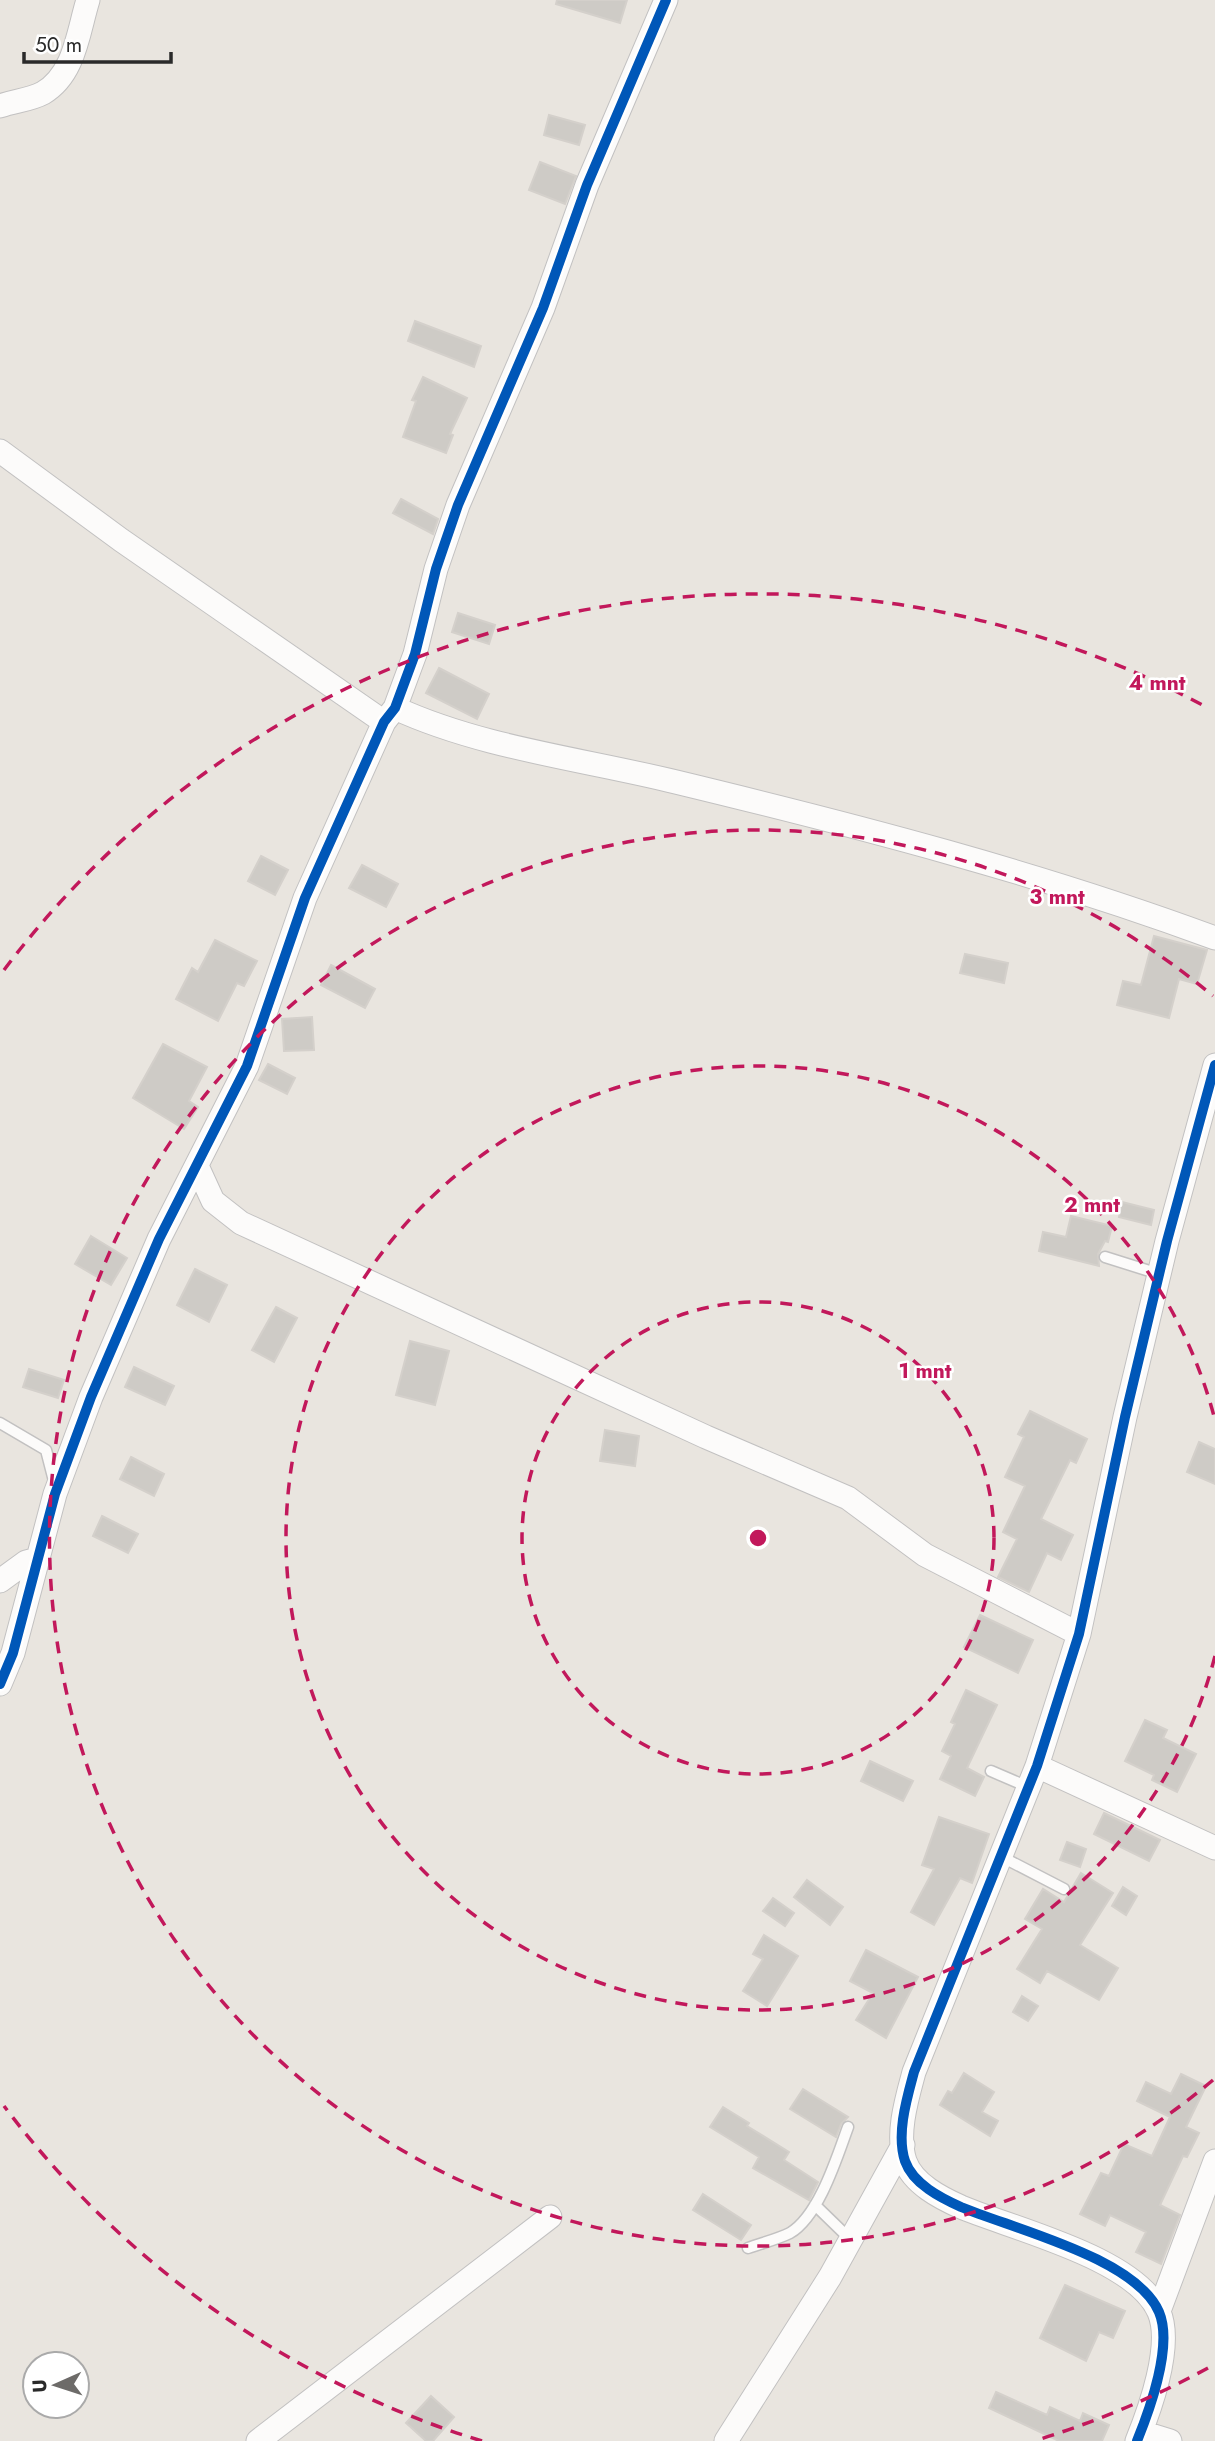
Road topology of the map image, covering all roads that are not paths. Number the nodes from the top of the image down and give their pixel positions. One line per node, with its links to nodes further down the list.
1 (88, 0): 3 (street)
2 (666, 0): 5 (street)
3 (0, 106)
4 (0, 451): 5 (street)
5 (389, 715): 6 (street); 8 (street)
6 (1215, 938)
7 (1215, 1065): 10 (street)
8 (197, 1166): 12 (street); 15 (street)
9 (1105, 1257): 10 (lane)
10 (1159, 1274): 15 (street)
11 (0, 1423): 12 (lane)
12 (55, 1494): 13 (street)
13 (37, 1559): 14 (street); 16 (street)
14 (0, 1581)
15 (1079, 1634): 17 (street)
16 (0, 1684)
17 (1037, 1766): 19 (street); 20 (street)
18 (991, 1771): 19 (lane)
19 (1028, 1787): 21 (street)
20 (1215, 1848)
21 (1002, 1857): 22 (lane); 24 (street)
22 (1064, 1889)
23 (848, 2127): 26 (lane)
24 (902, 2146): 28 (street); 30 (street)
25 (1215, 2161): 30 (street)
26 (815, 2205): 28 (lane); 29 (lane)
27 (550, 2217): 32 (street)
28 (851, 2240): 33 (street)
29 (748, 2248)
30 (1159, 2311): 31 (street)
31 (1139, 2437): 34 (street)
32 (258, 2441)
33 (726, 2441)
34 (1170, 2441)

